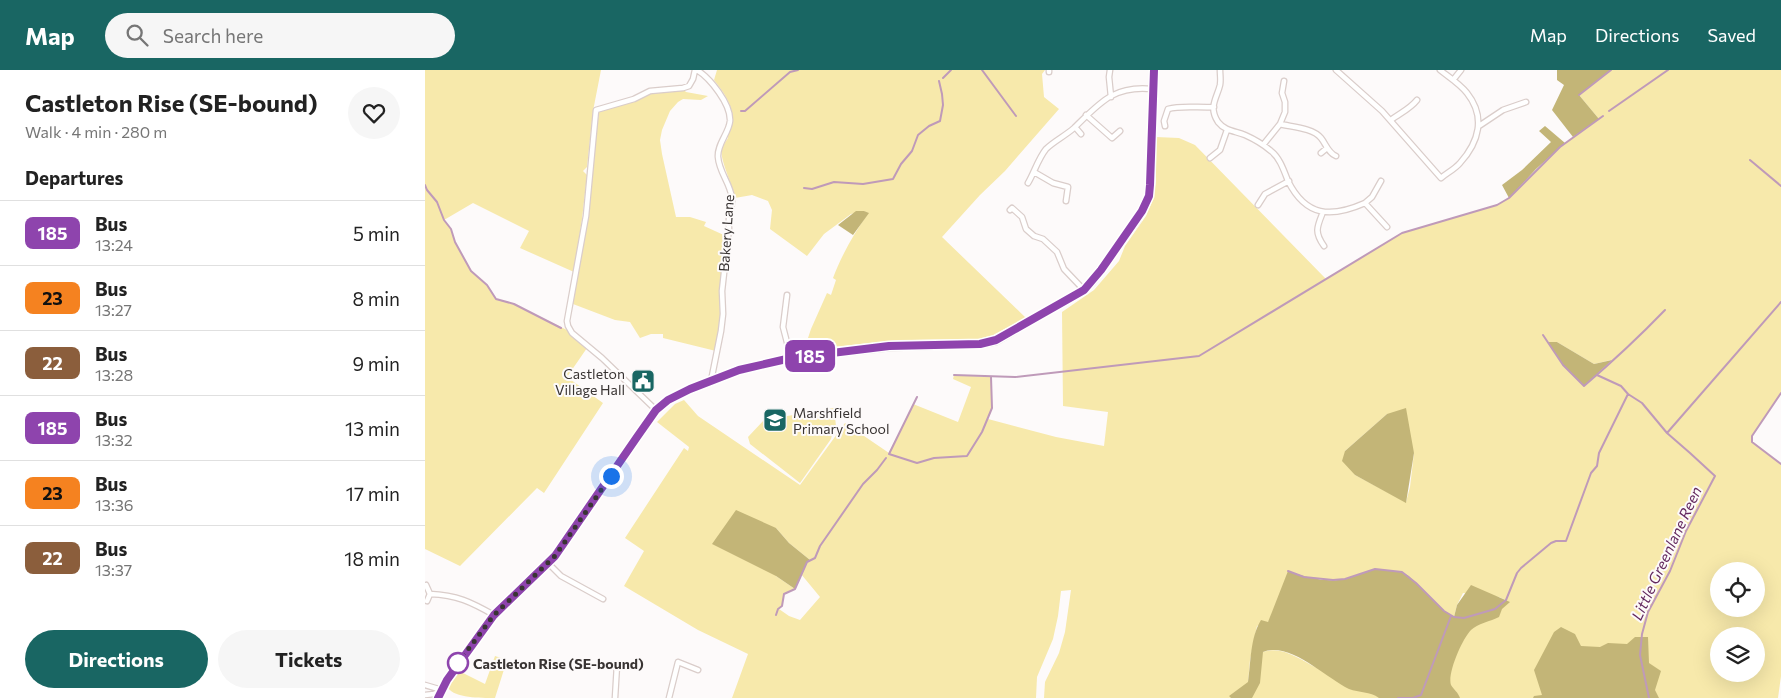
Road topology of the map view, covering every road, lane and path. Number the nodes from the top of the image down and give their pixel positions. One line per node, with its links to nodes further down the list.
1 (696, 70): 52 (street, Bakery Lane); 53 (street)
2 (1110, 70): 12 (street)
3 (1154, 70): 11 (street)
4 (1220, 70): 15 (street)
5 (1335, 70): 8 (street)
6 (1441, 70): 9 (street)
7 (1461, 70): 9 (street)
8 (1342, 72): 17 (street)
9 (1453, 80): 20 (street)
10 (1284, 81): 18 (street)
11 (1152, 89): 12 (street); 47 (street)
12 (1111, 97): 16 (street)
13 (1417, 100): 17 (street)
14 (1526, 102): 20 (street)
15 (1214, 107): 19 (street); 22 (street)
16 (1087, 115): 21 (street); 23 (street)
17 (1391, 120): 20 (street)
18 (1280, 124): 25 (street); 26 (street)
19 (1165, 126)
20 (1479, 126)
21 (1075, 128): 24 (street); 32 (street)
22 (1227, 130): 25 (street); 27 (street)
23 (1120, 131)
24 (1081, 134)
25 (1263, 145): 33 (street)
26 (1327, 148): 28 (street); 30 (street)
27 (1219, 150): 29 (street); 31 (street)
28 (1321, 153)
29 (1225, 155)
30 (1336, 156)
31 (1210, 158)
32 (1034, 172): 35 (street); 38 (street)
33 (1289, 181): 37 (street); 42 (street)
34 (1381, 181): 39 (street)
35 (1028, 183)
36 (1260, 189): 37 (street)
37 (1265, 194): 40 (street)
38 (1066, 201)
39 (1365, 202): 42 (street); 44 (street)
40 (1258, 205)
41 (1010, 210): 47 (street)
42 (1323, 212): 46 (street)
43 (1383, 214): 44 (street)
44 (1378, 219): 45 (street)
45 (1387, 227)
46 (1324, 246)
47 (1084, 290): 51 (street)
48 (787, 295): 50 (street)
49 (776, 327): 50 (street)
50 (783, 328): 51 (street)
51 (791, 358): 52 (street)
52 (711, 381): 53 (street)
53 (656, 410): 54 (street)
54 (549, 564): 57 (street); 59 (street)
55 (426, 585): 56 (street)
56 (430, 594): 58 (street); 59 (street)
57 (603, 599)
58 (427, 601)
59 (494, 615): 63 (street)
60 (617, 665): 66 (street)
61 (698, 670): 67 (street)
62 (425, 685): 63 (street)
63 (442, 690): 64 (street); 65 (street)
64 (425, 695)
65 (438, 698)
66 (615, 698)
67 (669, 698)

